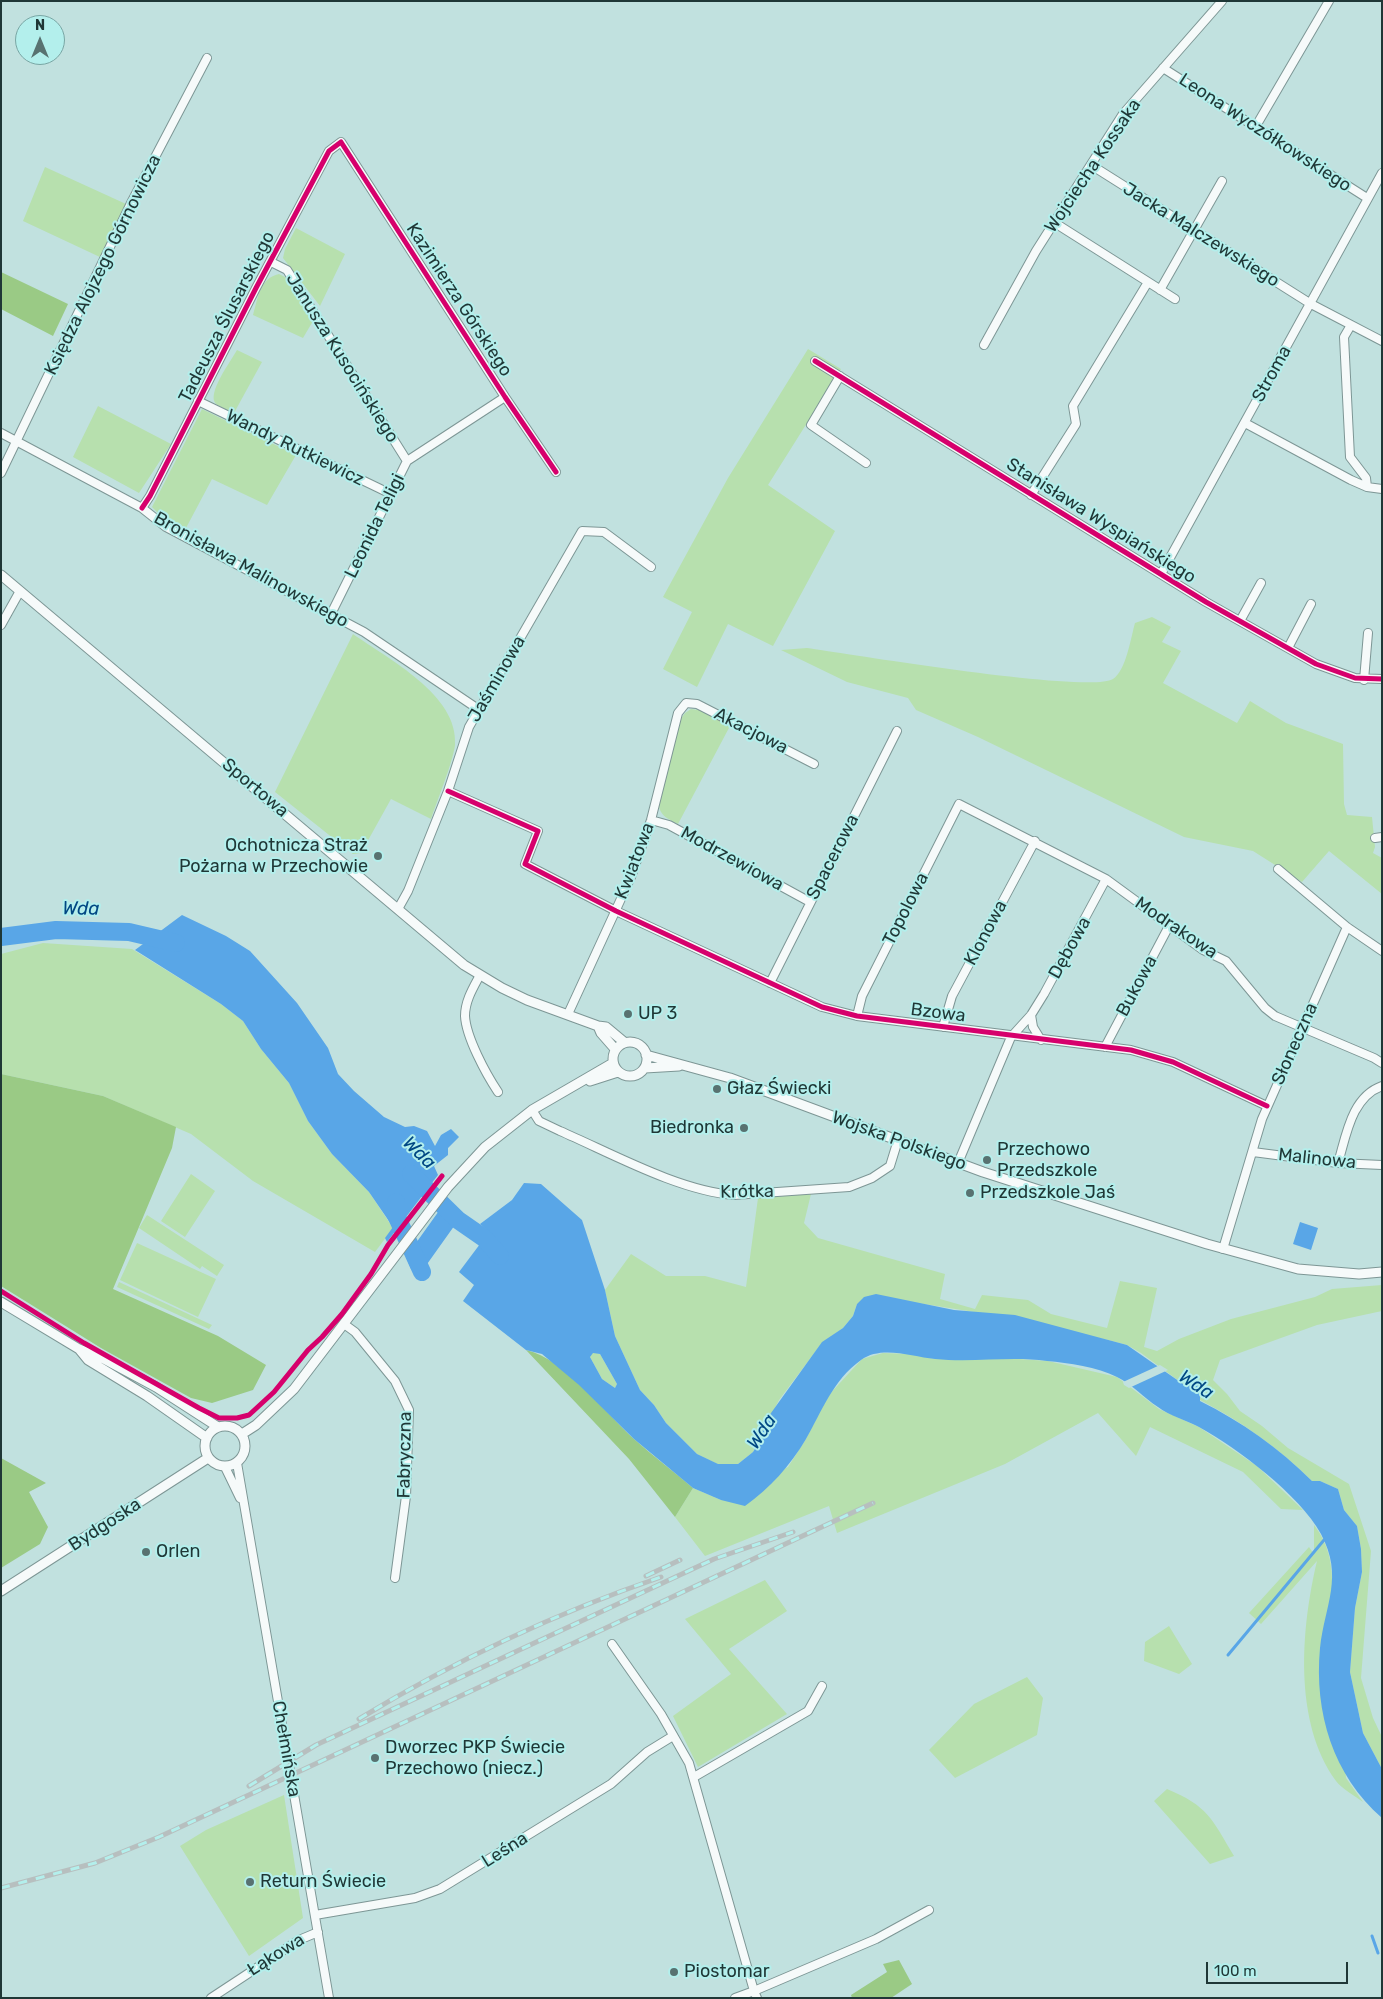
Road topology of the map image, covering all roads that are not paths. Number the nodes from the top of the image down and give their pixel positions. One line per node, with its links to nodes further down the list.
1 (1222, 1): 4 (street, Wojciecha Kossaka)
2 (1329, 1): 5 (street)
3 (207, 58): 27 (street, Księdza Alojzego Górnowicza)
4 (1163, 68): 5 (street, Leona Wyczółkowskiego); 7 (street, Wojciecha Kossaka)
5 (1256, 126): 10 (street, Leona Wyczółkowskiego)
6 (341, 142): 13 (street, Tadeusza Ślusarskiego); 23 (street, Kazimierza Górskiego)
7 (1090, 165): 11 (street, Wojciecha Kossaka); 12 (street, Jacka Malczewskiego)
8 (1382, 172): 10 (street, Stroma)
9 (1222, 182): 12 (street)
10 (1367, 198): 17 (street, Stroma)
11 (1054, 223): 14 (street); 20 (street, Wojciecha Kossaka)
12 (1195, 231): 15 (street); 17 (street, Jacka Malczewskiego)
13 (271, 262): 24 (street, Tadeusza Ślusarskiego); 28 (street, Janusza Kusocińskiego)
14 (1148, 282): 15 (street); 35 (street)
15 (1160, 290): 16 (street)
16 (1175, 299)
17 (1311, 304): 18 (street, Jacka Malczewskiego); 25 (street, Stroma)
18 (1351, 325): 19 (street, Jacka Malczewskiego); 32 (street)
19 (1382, 341)
20 (984, 345)
21 (815, 361): 22 (street, Stanisława Wyspiańskiego)
22 (840, 376): 29 (street); 35 (street, Stanisława Wyspiańskiego)
23 (505, 397): 28 (street, Leonida Teligi); 30 (street, Kazimierza Górskiego)
24 (198, 401): 34 (street, Wandy Rutkiewicz); 36 (street, Tadeusza Ślusarskiego)
25 (1245, 423): 32 (street); 38 (street, Stroma)
26 (1, 433): 27 (street, Bronisława Malinowskiego)
27 (18, 441): 31 (street, Księdza Alojzego Górnowicza); 36 (street, Bronisława Malinowskiego)
28 (407, 461): 34 (street, Leonida Teligi)
29 (866, 463)
30 (556, 472)
31 (1, 473)
32 (1367, 487): 33 (street)
33 (1382, 489)
34 (391, 494): 43 (street, Leonida Teligi)
35 (1031, 494): 38 (street, Stanisława Wyspiańskiego)
36 (142, 508): 43 (street, Bronisława Malinowskiego)
37 (651, 567): 51 (street, Jaśminowa)
38 (1161, 574): 44 (street, Stanisława Wyspiańskiego)
39 (1, 576): 41 (street, Sportowa)
40 (1261, 583): 44 (street)
41 (20, 591): 45 (street); 61 (street, Sportowa)
42 (1311, 604): 47 (street)
43 (331, 614): 51 (street, Bronisława Malinowskiego)
44 (1240, 621): 47 (street, Stanisława Wyspiańskiego)
45 (1, 625)
46 (1368, 633): 49 (street)
47 (1288, 648): 49 (street, Stanisława Wyspiańskiego)
48 (1382, 679): 49 (street, Stanisława Wyspiańskiego)
49 (1364, 680)
50 (686, 703): 53 (street, Akacjowa); 56 (street, Kwiatowa)
51 (478, 709): 54 (street, Jaśminowa)
52 (896, 731): 60 (street, Spacerowa)
53 (814, 764)
54 (448, 791): 61 (street, Jaśminowa); 62 (street, Bzowa)
55 (959, 804): 57 (street, Modrakowa); 70 (street, Topolowa)
56 (651, 820): 60 (street, Modrzewiowa); 62 (street, Kwiatowa)
57 (1035, 841): 59 (street, Modrakowa); 72 (street, Klonowa)
58 (1278, 870): 64 (street)
59 (1106, 879): 63 (street, Modrakowa); 69 (street, Dębowa)
60 (810, 902): 67 (street, Spacerowa)
61 (398, 909): 66 (street, Sportowa)
62 (616, 911): 67 (street, Bzowa); 68 (street, Kwiatowa)
63 (1169, 926): 73 (street, Modrakowa); 77 (street, Bukowa)
64 (1347, 928): 65 (street); 73 (street, Słoneczna)
65 (1382, 951)
66 (480, 975): 68 (street, Sportowa); 87 (street)
67 (770, 982): 70 (street, Bzowa)
68 (568, 1014): 71 (street, Sportowa)
69 (1031, 1015): 74 (street, Dębowa); 75 (street)
70 (857, 1016): 72 (street, Bzowa)
71 (598, 1026): 76 (street, Sportowa); 78 (street)
72 (943, 1027): 74 (street, Bzowa)
73 (1302, 1028): 81 (street, Modrakowa); 88 (street, Słoneczna)
74 (1010, 1037): 75 (street, Bzowa); 92 (street)
75 (1041, 1040): 77 (street, Bzowa)
76 (624, 1042): 78 (street); 79 (street)
77 (1105, 1046): 88 (street, Bzowa)
78 (615, 1049): 80 (street)
79 (646, 1055): 82 (street, Wojska Polskiego); 83 (street)
80 (613, 1063): 84 (street); 85 (street)
81 (1382, 1063)
82 (679, 1066): 83 (street, Wojska Polskiego); 90 (street, Wojska Polskiego)
83 (644, 1068): 84 (street)
84 (618, 1072): 85 (street)
85 (578, 1085): 89 (street)
86 (1382, 1086): 93 (street)
87 (498, 1092)
88 (1267, 1106): 91 (street, Słoneczna)
89 (532, 1110): 90 (street, Krótka); 98 (street)
90 (898, 1140): 92 (street, Wojska Polskiego)
91 (1253, 1152): 93 (street, Malinowa); 95 (street, Słoneczna)
92 (958, 1163): 95 (street, Wojska Polskiego)
93 (1338, 1163): 94 (street, Malinowa)
94 (1382, 1165)
95 (1223, 1249): 96 (street, Wojska Polskiego)
96 (1382, 1272)
97 (1, 1302): 99 (street)
98 (344, 1324): 101 (street); 107 (street, Fabryczna)
99 (78, 1349): 100 (street); 102 (street)
100 (218, 1427): 101 (street); 102 (street)
101 (242, 1434): 104 (street)
102 (207, 1438): 103 (street)
103 (208, 1458): 105 (street); 108 (street, Bydgoska)
104 (237, 1464): 105 (street); 106 (street, Chełmińska)
105 (225, 1467): 106 (street, Chełmińska)
106 (242, 1502): 114 (street, Chełmińska)
107 (395, 1578)
108 (1, 1591)
109 (612, 1644): 111 (street)
110 (822, 1686): 112 (street)
111 (673, 1736): 112 (street); 114 (street, Leśna)
112 (694, 1776): 116 (street)
113 (929, 1910): 116 (street)
114 (315, 1915): 115 (street, Chełmińska)
115 (318, 1932): 117 (street, Łąkowa); 118 (street, Chełmińska)
116 (756, 1994): 119 (street)
117 (211, 1998)
118 (329, 1998)
119 (735, 1998)

